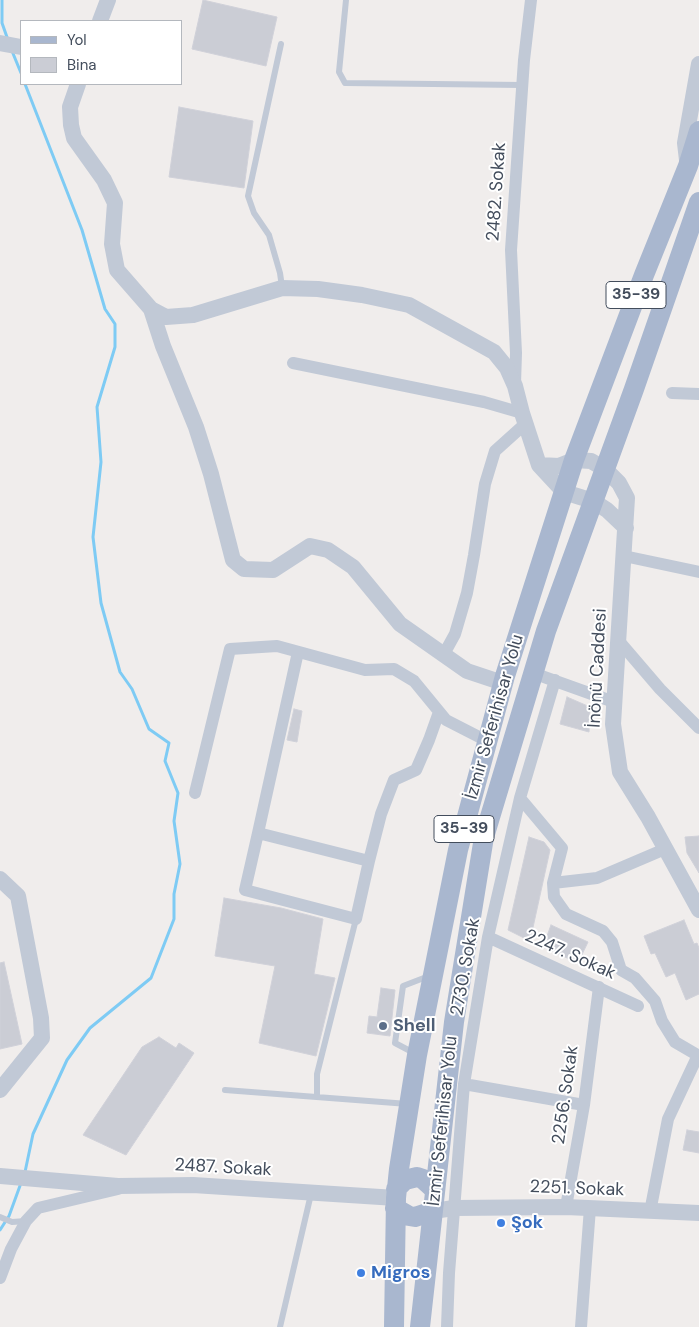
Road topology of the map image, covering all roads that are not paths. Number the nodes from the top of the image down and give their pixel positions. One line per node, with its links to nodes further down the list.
1 (108, 0): 4 (street)
2 (346, 0): 10 (lane)
3 (531, 0): 10 (street, 2482. Sokak)
4 (100, 20)
5 (0, 43): 7 (street)
6 (281, 44): 14 (lane)
7 (20, 47)
8 (699, 64): 12 (street)
9 (78, 85): 15 (street)
10 (522, 85): 17 (street, 2482. Sokak)
11 (699, 131): 12 (main road, İzmir Seferihisar Yolu / 35-39)
12 (688, 166): 21 (main road, İzmir Seferihisar Yolu / 35-39)
13 (699, 202): 23 (main road, İzmir Seferihisar Yolu / 35-39)
14 (282, 288): 15 (street); 17 (street)
15 (151, 309): 31 (street)
16 (293, 363): 20 (street)
17 (515, 386): 20 (street)
18 (672, 393): 19 (street)
19 (699, 394)
20 (524, 418): 22 (street); 31 (street)
21 (574, 460): 22 (street); 23 (street); 24 (main road, İzmir Seferihisar Yolu / 35-39)
22 (540, 465): 24 (street)
23 (605, 469): 25 (main road, İzmir Seferihisar Yolu / 35-39); 26 (street, İnönü Caddesi)
24 (564, 492): 25 (street); 34 (main road, İzmir Seferihisar Yolu / 35-39)
25 (593, 501): 26 (street); 32 (main road, İzmir Seferihisar Yolu / 35-39)
26 (626, 528): 27 (street, İnönü Caddesi)
27 (624, 556): 28 (street); 29 (street, İnönü Caddesi)
28 (699, 572)
29 (618, 640): 35 (street, İnönü Caddesi); 37 (street)
30 (298, 652): 36 (street); 39 (street); 41 (street)
31 (444, 654): 34 (street)
32 (533, 673): 33 (street); 62 (main road, İzmir Seferihisar Yolu / 35-39)
33 (555, 680): 35 (street); 40 (street, 2730. Sokak)
34 (503, 683): 38 (main road, İzmir Seferihisar Yolu / 35-39)
35 (614, 702): 42 (street, İnönü Caddesi)
36 (439, 712): 38 (street); 43 (street)
37 (699, 728)
38 (488, 740): 49 (main road, İzmir Seferihisar Yolu / 35-39)
39 (196, 792)
40 (520, 798): 45 (street); 48 (street, 2730. Sokak)
41 (258, 833): 43 (street); 47 (street)
42 (666, 849): 45 (street); 46 (street, İnönü Caddesi)
43 (369, 861): 47 (street)
44 (0, 879): 55 (street)
45 (553, 883): 53 (street)
46 (699, 910)
47 (356, 919): 57 (lane)
48 (488, 937): 50 (street, 2247. Sokak); 54 (street, 2730. Sokak)
49 (433, 975): 52 (main road, İzmir Seferihisar Yolu / 35-39); 52 (lane)
50 (599, 987): 51 (street, 2247. Sokak); 59 (street, 2256. Sokak)
51 (638, 1006)
52 (418, 1055): 58 (main road, İzmir Seferihisar Yolu / 35-39)
53 (698, 1056): 69 (street)
54 (464, 1084): 59 (street); 66 (street, 2730. Sokak)
55 (0, 1090)
56 (224, 1090): 57 (lane)
57 (317, 1097): 58 (lane)
58 (410, 1104): 64 (main road, İzmir Seferihisar Yolu / 35-39)
59 (584, 1105): 65 (street, 2256. Sokak)
60 (2, 1176): 61 (street, 2487. Sokak)
61 (135, 1186): 63 (street, 2487. Sokak); 72 (street)
62 (434, 1189): 64 (main road); 66 (street); 68 (main road, İzmir Seferihisar Yolu / 35-39)
63 (311, 1192): 64 (street, 2487. Sokak); 74 (lane)
64 (396, 1198): 68 (main road); 75 (main road, İzmir Seferihisar Yolu / 35-39)
65 (566, 1207): 66 (street, 2251. Sokak); 67 (street, 2251. Sokak)
66 (454, 1208): 68 (street, 2251. Sokak); 77 (street, 2730. Sokak)
67 (590, 1208): 69 (street, 2251. Sokak); 78 (street)
68 (433, 1211): 76 (main road, İzmir Seferihisar Yolu / 35-39)
69 (650, 1212): 70 (street, 2251. Sokak)
70 (699, 1213)
71 (0, 1217): 72 (lane)
72 (26, 1221): 73 (street)
73 (0, 1278)
74 (280, 1327)
75 (394, 1327)
76 (420, 1327)
77 (448, 1327)
78 (580, 1327)

